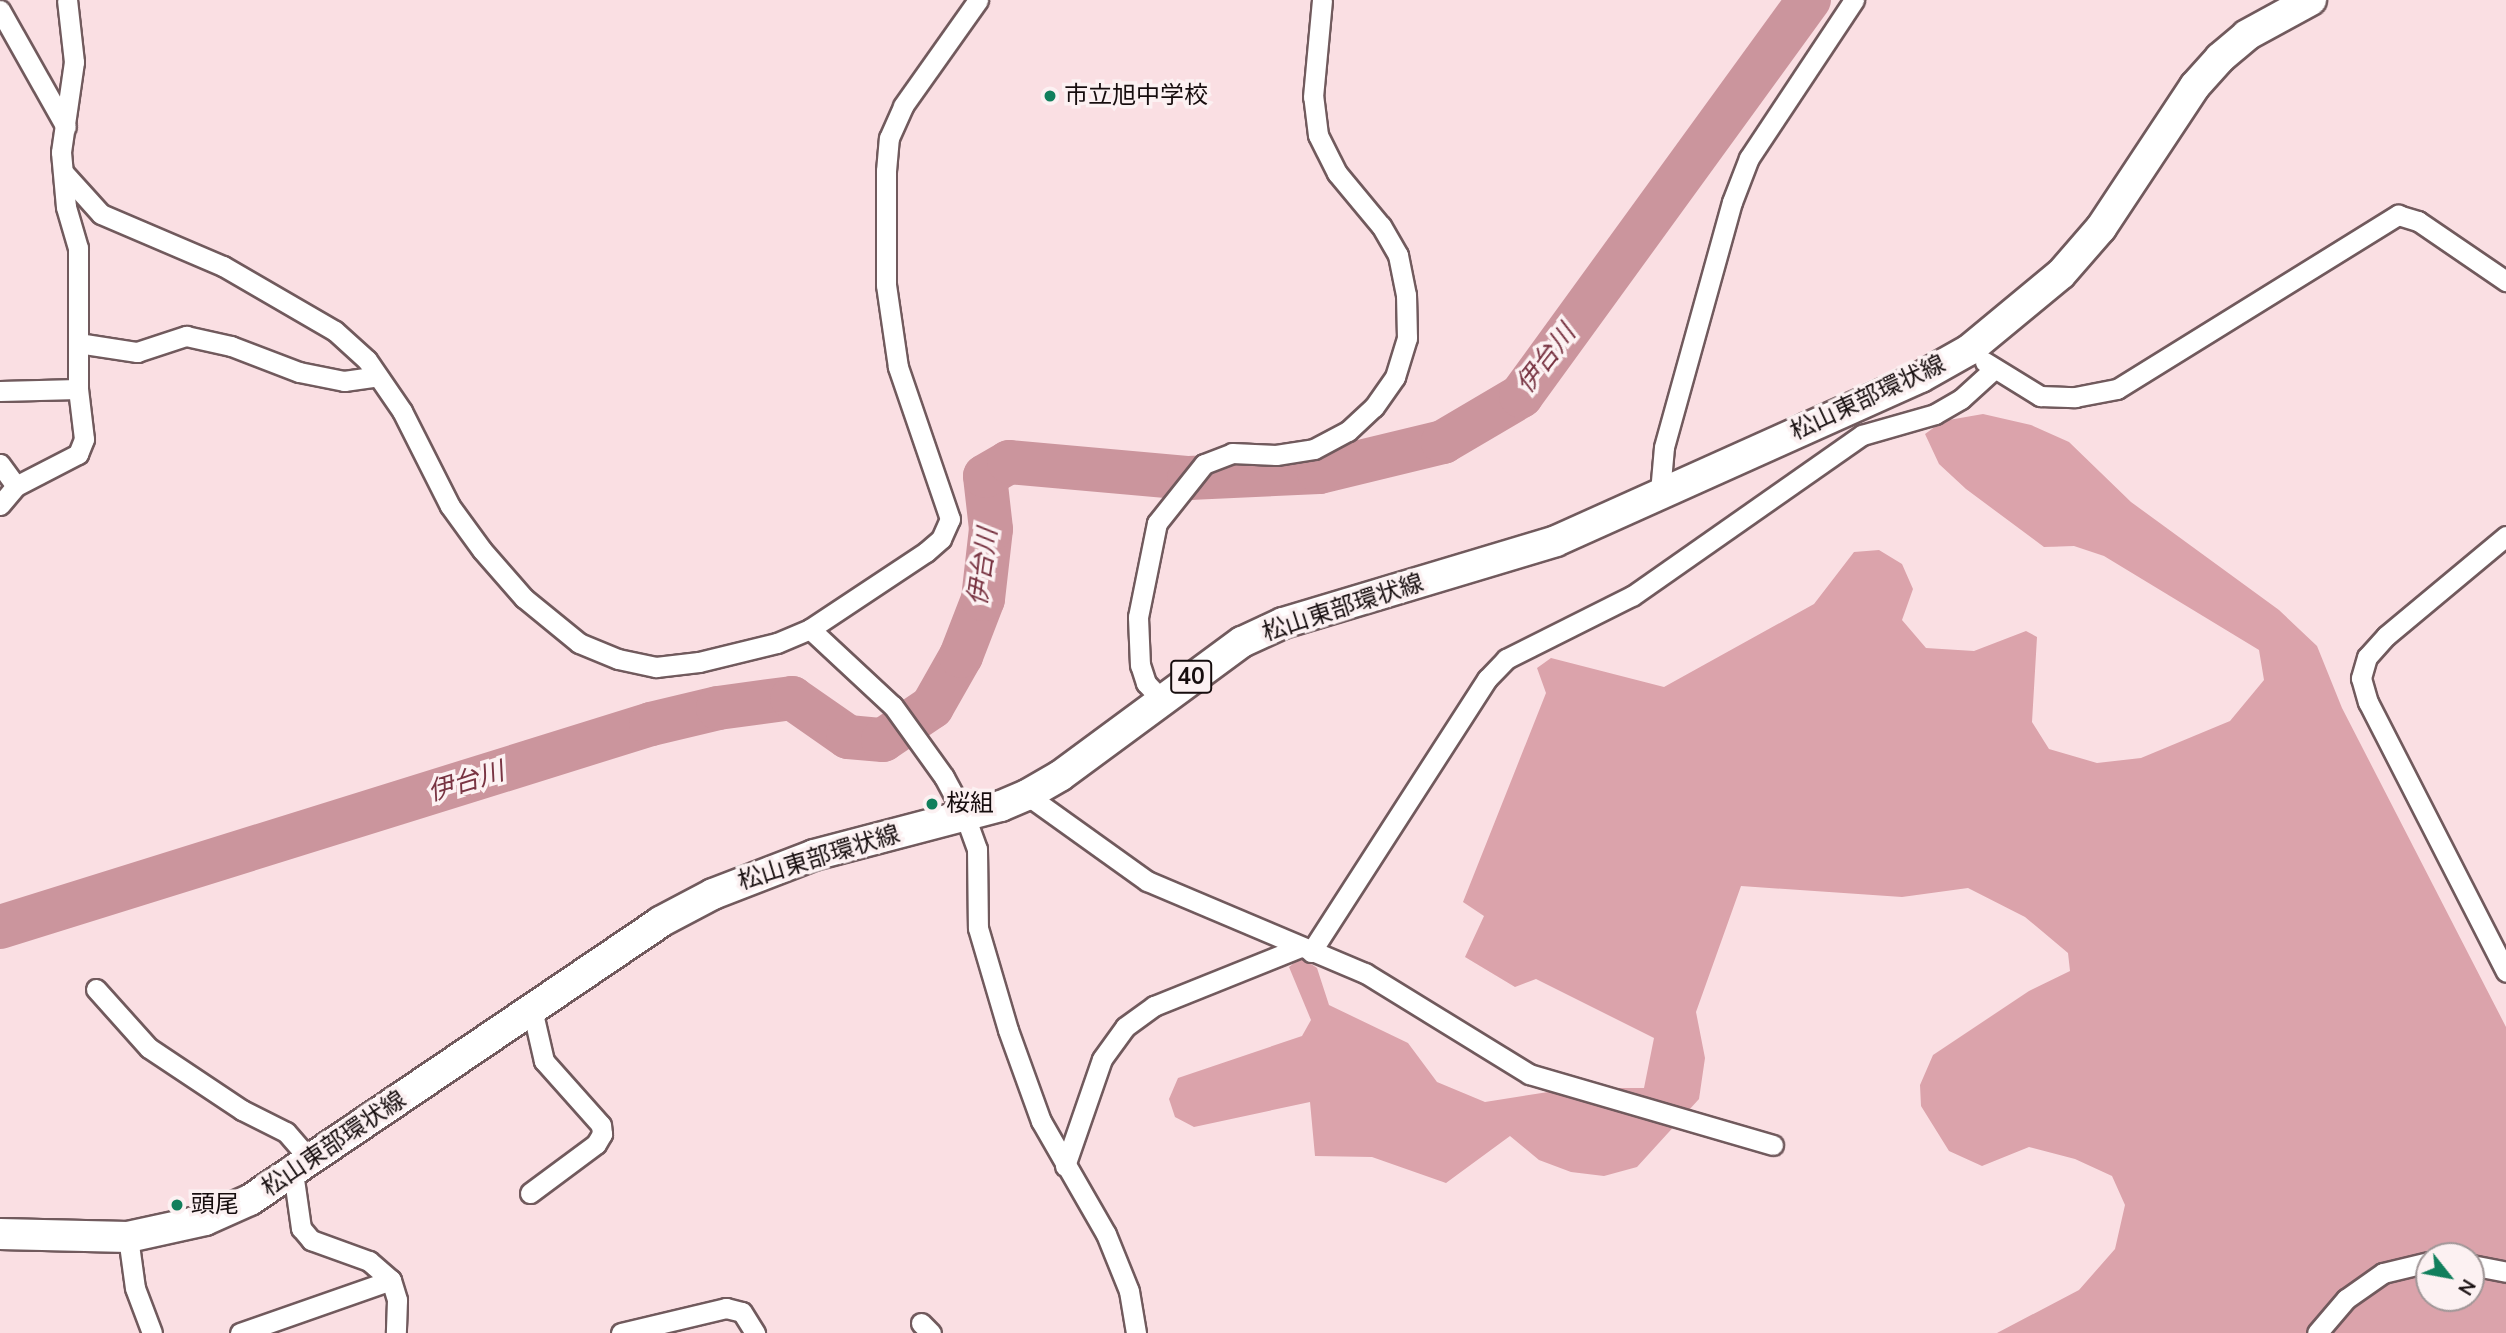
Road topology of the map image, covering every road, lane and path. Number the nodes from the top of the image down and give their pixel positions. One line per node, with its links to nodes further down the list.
1 (67, 0): 7 (street)
2 (978, 0): 21 (street)
3 (1322, 0): 22 (street)
4 (1854, 0): 18 (street)
5 (2311, 0): 11 (main road, 松山東部環状線 / 40)
6 (0, 10): 7 (street)
7 (66, 127): 8 (street)
8 (64, 173): 10 (street); 13 (street)
9 (2506, 281): 12 (street)
10 (78, 343): 13 (street); 14 (street)
11 (1969, 350): 12 (street); 18 (main road, 松山東部環状線 / 40)
12 (1994, 369): 25 (street)
13 (378, 376): 21 (street)
14 (78, 389): 15 (street); 17 (street)
15 (0, 391)
16 (0, 464): 17 (street)
17 (16, 486): 19 (street)
18 (1660, 492): 22 (main road, 松山東部環状線 / 40)
19 (0, 505)
20 (2506, 536): 26 (street)
21 (810, 629): 24 (street)
22 (1161, 699): 23 (main road, 松山東部環状線 / 40)
23 (1027, 795): 24 (main road, 松山東部環状線 / 40); 25 (street)
24 (965, 816): 28 (main road, 松山東部環状線 / 40); 31 (street)
25 (1306, 949): 29 (street); 31 (street)
26 (2506, 972)
27 (96, 989): 30 (street)
28 (531, 1009): 30 (main road, 松山東部環状線 / 40); 32 (street)
29 (1773, 1145)
30 (302, 1166): 33 (main road, 松山東部環状線 / 40); 38 (street)
31 (1065, 1166): 44 (street)
32 (530, 1193)
33 (128, 1237): 34 (main road, 松山東部環状線 / 40); 39 (street)
34 (3, 1240)
35 (2415, 1265): 45 (street)
36 (2485, 1268): 37 (street)
37 (2506, 1272)
38 (391, 1280): 40 (street); 41 (street)
39 (152, 1333)
40 (240, 1333)
41 (396, 1333)
42 (621, 1333): 43 (street)
43 (755, 1333)
44 (1136, 1333)
45 (2317, 1333)

